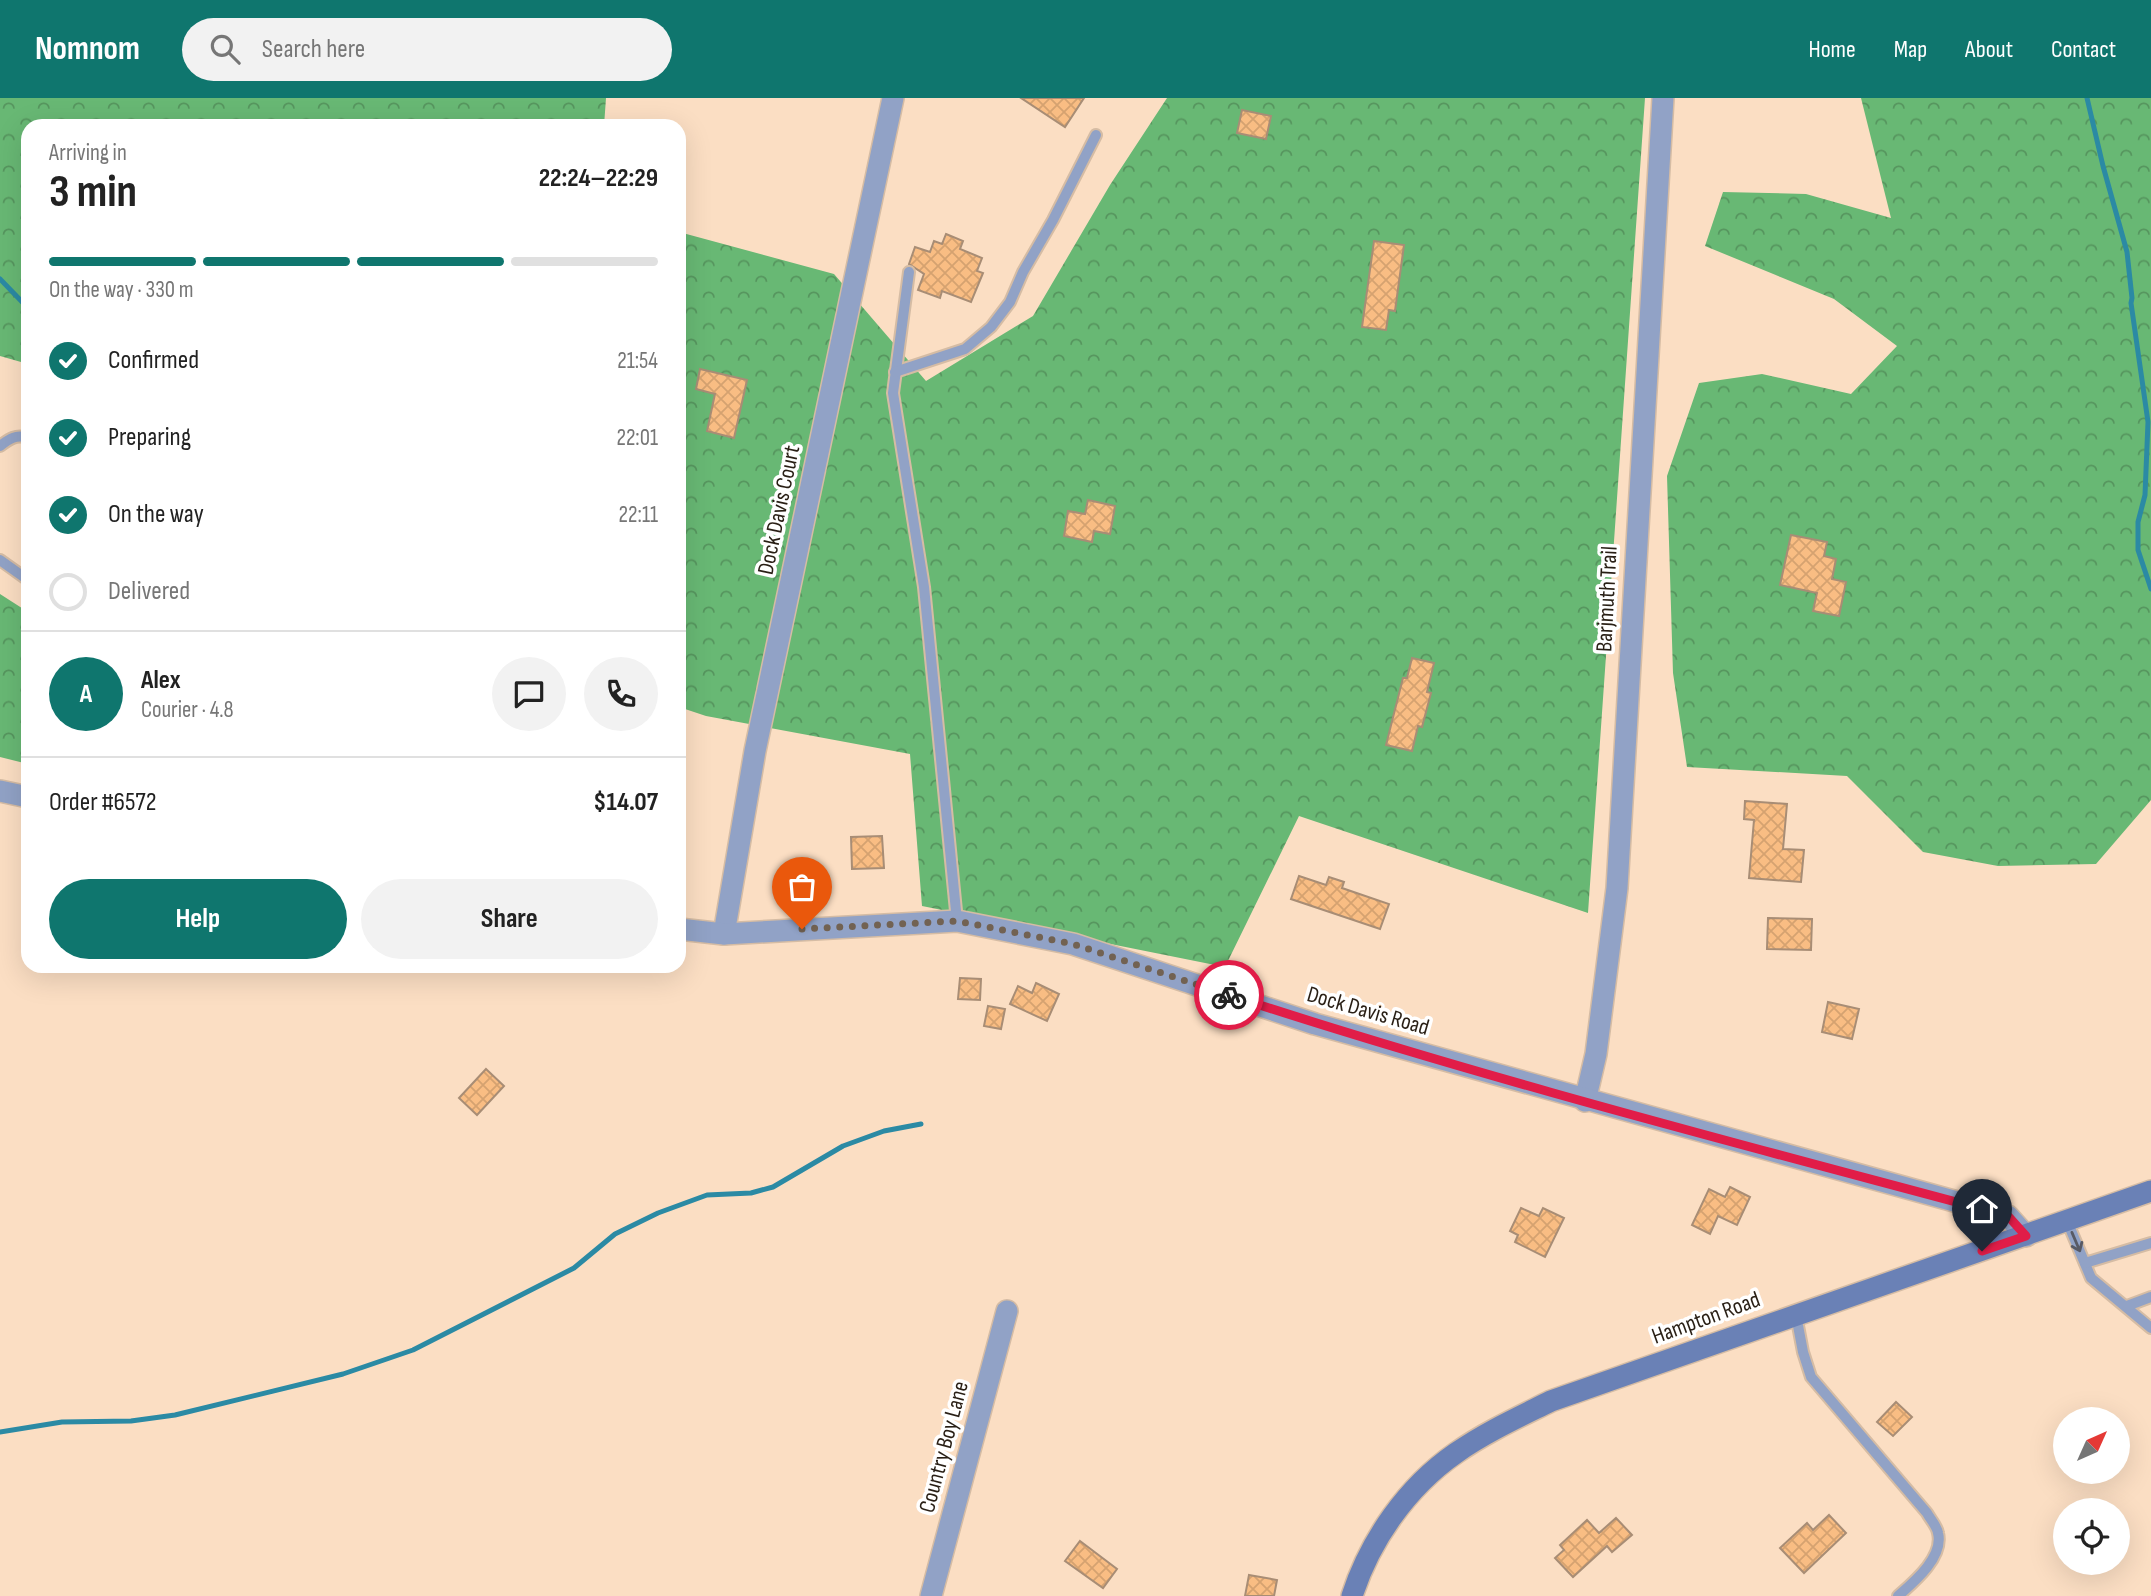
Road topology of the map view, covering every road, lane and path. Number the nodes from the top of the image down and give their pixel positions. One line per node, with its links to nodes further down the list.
1 (893, 98): 14 (street, Dock Davis Court)
2 (1663, 98): 15 (street, Barjmuth Trail)
3 (1096, 135): 5 (lane)
4 (909, 272): 5 (lane)
5 (895, 372): 12 (lane)
6 (21, 436): 7 (lane)
7 (0, 446)
8 (0, 560): 9 (lane)
9 (21, 575)
10 (0, 791): 11 (street)
11 (21, 796)
12 (957, 921): 14 (street, Dock Davis Road); 15 (street, Dock Davis Road)
13 (686, 930): 14 (street, Dock Davis Road)
14 (724, 934)
15 (1585, 1101): 18 (street, Dock Davis Road)
16 (2151, 1191): 17 (main road, Hampton Road)
17 (2067, 1221): 18 (main road, Hampton Road); 20 (lane, one-way to 20)
18 (2026, 1236): 24 (main road, Hampton Road)
19 (2151, 1243): 20 (lane)
20 (2085, 1264): 22 (lane)
21 (2151, 1297): 22 (lane)
22 (2127, 1306): 25 (lane)
23 (1007, 1311): 26 (street, Country Boy Lane)
24 (1796, 1315): 27 (main road, Hampton Road); 28 (lane)
25 (2151, 1328)
26 (931, 1596)
27 (1352, 1596)
28 (1898, 1596)

